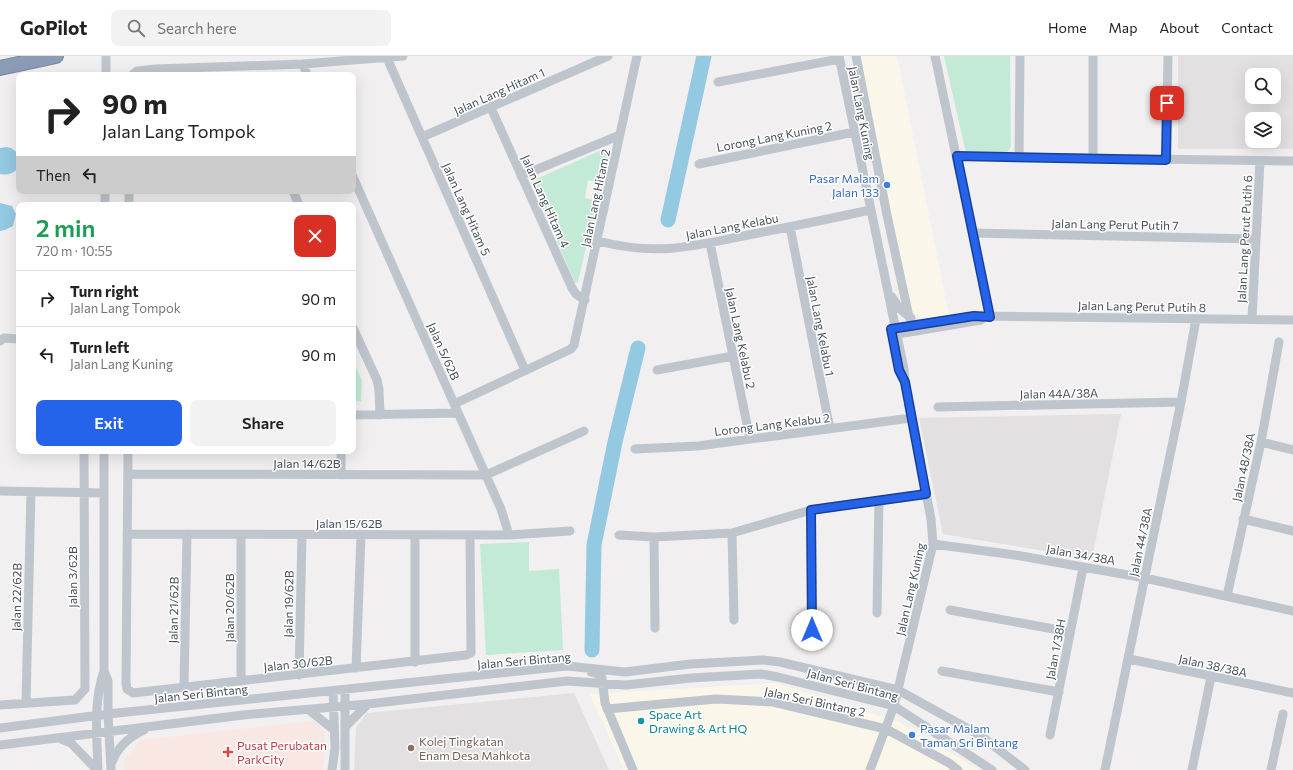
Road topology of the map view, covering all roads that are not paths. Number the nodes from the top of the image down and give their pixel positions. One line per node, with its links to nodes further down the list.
1 (56, 56): 14 (highway)
2 (106, 56): 15 (street)
3 (403, 56): 12 (street)
4 (608, 56): 19 (street, Jalan Lang Hitam 1)
5 (637, 56): 21 (street, Jalan Lang Hitam 2)
6 (856, 56): 41 (street)
7 (935, 56): 23 (street)
8 (1020, 56): 24 (street)
9 (1093, 56): 25 (street)
10 (1168, 56): 26 (street)
11 (839, 57): 18 (street); 20 (street, Jalan Lang Kuning)
12 (387, 58): 13 (street); 22 (street, Jalan Lang Hitam 5)
13 (303, 64): 16 (street); 17 (street)
14 (0, 68)
15 (106, 72)
16 (136, 72)
17 (306, 72)
18 (718, 82)
19 (491, 108): 22 (street, Jalan Lang Hitam 1); 30 (street, Jalan Lang Hitam 4)
20 (854, 132): 29 (street, Lorong Lang Kuning 2); 32 (street, Jalan Lang Kuning)
21 (620, 135): 30 (street); 36 (street, Jalan Lang Hitam 2)
22 (422, 137): 53 (street, Jalan Lang Hitam 5)
23 (957, 156): 24 (street); 34 (street)
24 (1019, 157): 25 (street)
25 (1092, 158): 26 (street)
26 (1166, 160): 27 (street)
27 (1260, 161): 28 (street); 35 (street, Jalan Lang Perut Putih 6)
28 (1293, 161)
29 (699, 164)
30 (521, 176): 40 (street, Jalan Lang Hitam 4)
31 (356, 190): 56 (street, Jalan 5/62B)
32 (870, 210): 33 (street, Jalan Lang Kelabu); 38 (street, Jalan Lang Kuning)
33 (790, 227): 37 (street, Jalan Lang Kelabu); 62 (street, Jalan Lang Kelabu 1)
34 (973, 233): 35 (street, Jalan Lang Perut Putih 7); 42 (street)
35 (1256, 238): 44 (street, Jalan Lang Perut Putih 6)
36 (598, 241): 37 (street, Jalan Lang Kelabu); 40 (street, Jalan Lang Hitam 2)
37 (710, 243): 52 (street, Jalan Lang Kelabu 2)
38 (882, 269): 39 (street, Jalan Lang Kuning); 47 (street, Jalan Lang Kuning)
39 (888, 288): 41 (street); 47 (street, Jalan Lang Kuning)
40 (585, 300): 53 (street, Jalan Lang Hitam 2)
41 (910, 317): 46 (street)
42 (990, 317): 43 (street, Jalan Lang Perut Putih 8); 46 (street, Jalan Lang Perut Putih 8); 47 (street, Jalan Lang Perut Putih 8)
43 (1196, 319): 44 (street, Jalan Lang Perut Putih 8); 55 (street, Jalan 44/38A)
44 (1252, 319): 45 (street, Jalan Lang Perut Putih 8)
45 (1293, 320)
46 (926, 323): 47 (street, Jalan Lang Perut Putih 8)
47 (894, 332): 61 (street, Jalan Lang Kuning)
48 (356, 334): 60 (street)
49 (16, 339): 50 (street)
50 (0, 341)
51 (1279, 342): 65 (street, Jalan 48/38A)
52 (733, 356): 54 (street); 64 (street, Jalan Lang Kelabu 2)
53 (526, 370): 56 (street)
54 (657, 370)
55 (1182, 402): 57 (street, Jalan 44A/38A); 98 (street, Jalan 44/38A)
56 (454, 404): 58 (street, Jalan 5/62B)
57 (938, 407)
58 (458, 413): 60 (street); 74 (street, Jalan 5/62B)
59 (356, 415): 60 (street)
60 (380, 415)
61 (911, 418): 62 (street, Lorong Lang Kelabu 2); 79 (street, Jalan Lang Kuning)
62 (830, 428): 64 (street, Lorong Lang Kelabu 2)
63 (584, 431): 74 (street)
64 (750, 439): 66 (street, Lorong Lang Kelabu 2)
65 (1261, 442): 67 (street); 82 (street, Jalan 48/38A)
66 (636, 450)
67 (1293, 450)
68 (84, 454): 77 (street, Jalan 3/62B)
69 (104, 454): 78 (street)
70 (128, 454): 72 (street)
71 (340, 454): 73 (street)
72 (128, 474): 73 (street, Jalan 14/62B); 86 (street)
73 (341, 475): 74 (street, Jalan 14/62B)
74 (486, 475): 93 (street, Jalan 5/62B)
75 (0, 491): 76 (street)
76 (31, 492): 77 (street); 123 (street, Jalan 22/62B)
77 (84, 492): 78 (street); 123 (street, Jalan 3/62B)
78 (104, 493): 111 (street)
79 (926, 494): 80 (street); 96 (street, Jalan Lang Kuning)
80 (879, 501): 81 (street); 102 (street)
81 (811, 510): 85 (street); 105 (street)
82 (1244, 519): 84 (street); 99 (street, Jalan 48/38A)
83 (570, 531): 93 (street, Jalan 15/62B)
84 (1293, 531)
85 (732, 533): 95 (street); 103 (street)
86 (127, 534): 87 (street, Jalan 15/62B); 117 (street, Jalan 30/62B)
87 (187, 534): 88 (street, Jalan 15/62B); 117 (street, Jalan 21/62B)
88 (241, 535): 89 (street, Jalan 15/62B); 115 (street, Jalan 20/62B)
89 (302, 535): 90 (street, Jalan 15/62B); 113 (street, Jalan 19/62B)
90 (361, 535): 91 (street, Jalan 15/62B); 109 (street)
91 (416, 535): 92 (street, Jalan 15/62B); 108 (street)
92 (470, 535): 93 (street, Jalan 15/62B); 108 (street, Jalan 30/62B)
93 (508, 535)
94 (619, 535): 95 (street)
95 (654, 537): 104 (street)
96 (933, 544): 97 (street, Jalan 34/38A); 119 (street, Jalan Lang Kuning)
97 (1083, 568): 98 (street, Jalan 34/38A); 106 (street, Jalan 1/38H)
98 (1145, 578): 99 (street, Jalan 34/38A); 107 (street, Jalan 44/38A)
99 (1227, 596): 101 (street, Jalan 34/38A)
100 (950, 610): 106 (street)
101 (1293, 611)
102 (877, 613)
103 (734, 620)
104 (655, 628)
105 (812, 630)
106 (1070, 632): 121 (street, Jalan 1/38H)
107 (1129, 659): 114 (street, Jalan 38/38A); 153 (street, Jalan 44/38A)
108 (415, 662): 109 (street, Jalan 30/62B)
109 (356, 668): 113 (street, Jalan 30/62B)
110 (581, 668): 116 (street); 118 (street, Jalan Seri Bintang); 119 (street, Jalan Seri Bintang)
111 (104, 671): 131 (street); 133 (street)
112 (942, 671): 121 (street)
113 (298, 675): 115 (street, Jalan 30/62B)
114 (1211, 677): 122 (street, Jalan 38/38A); 154 (street)
115 (240, 681): 117 (street, Jalan 30/62B)
116 (603, 685): 124 (street, Jalan Seri Bintang); 127 (street, Jalan Seri Bintang); 129 (street)
117 (184, 687)
118 (345, 690): 120 (street, Jalan Seri Bintang); 126 (street)
119 (898, 690): 127 (street, Jalan Lang Kuning); 152 (street, Jalan Seri Bintang)
120 (333, 691): 128 (street); 131 (street, Jalan Seri Bintang)
121 (1058, 692): 141 (street, Jalan 1/38H)
122 (1293, 693)
123 (26, 703): 125 (street)
124 (368, 704): 126 (street, Jalan Seri Bintang); 134 (street)
125 (0, 705)
126 (346, 706): 128 (street, Jalan Seri Bintang); 134 (street)
127 (894, 706): 137 (street, Jalan Lang Kuning); 151 (street, Jalan Seri Bintang)
128 (334, 707): 130 (street, Jalan Seri Bintang); 138 (street)
129 (607, 709): 137 (street, Jalan Seri Bintang 2); 148 (street)
130 (309, 710): 135 (street, Jalan Seri Bintang); 138 (street)
131 (108, 714): 133 (street, Jalan Seri Bintang); 139 (street)
132 (1283, 714): 155 (street)
133 (97, 715): 136 (street, Jalan Seri Bintang); 140 (street)
134 (346, 726): 147 (street)
135 (151, 727): 139 (street, Jalan Seri Bintang); 144 (street)
136 (0, 728)
137 (886, 729): 149 (street, Jalan Lang Kuning); 150 (street, Jalan Seri Bintang 2)
138 (334, 730): 146 (street)
139 (110, 731): 140 (street, Jalan Seri Bintang); 144 (street)
140 (97, 732): 142 (street, Jalan Seri Bintang); 145 (street)
141 (1050, 736)
142 (58, 738): 143 (street, Jalan Seri Bintang); 145 (street)
143 (0, 744)
144 (111, 767)
145 (97, 770)
146 (332, 770)
147 (346, 770)
148 (633, 770)
149 (870, 770)
150 (958, 770)
151 (992, 770)
152 (1025, 770)
153 (1105, 770)
154 (1192, 770)
155 (1271, 770)

